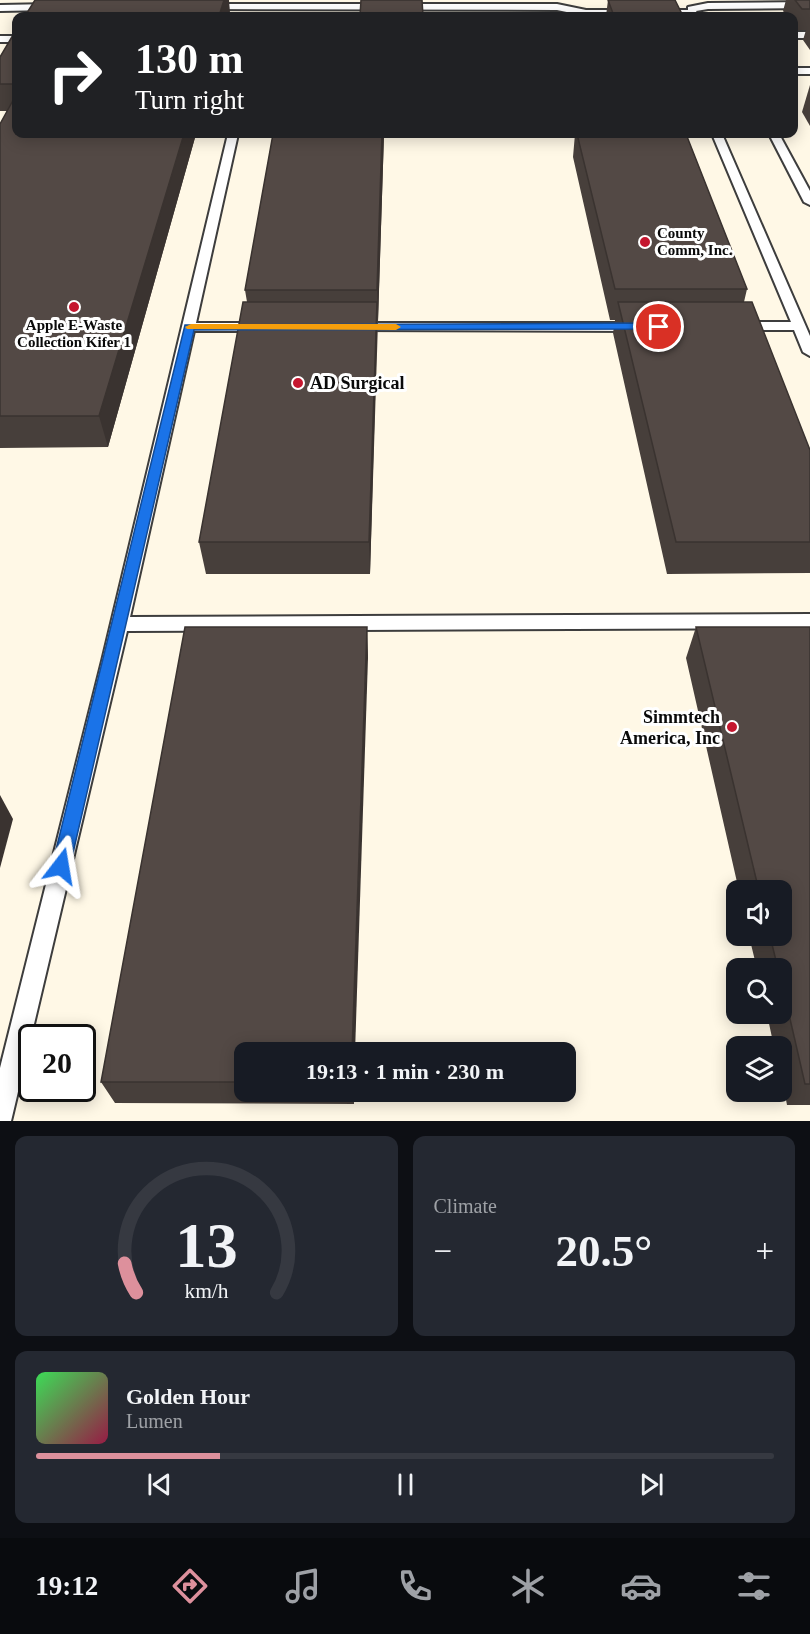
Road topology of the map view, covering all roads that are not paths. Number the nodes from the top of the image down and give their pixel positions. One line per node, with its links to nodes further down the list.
1 (810, 5): 6 (lane)
2 (60, 7): 4 (lane)
3 (203, 7): 5 (lane)
4 (0, 8)
5 (575, 12)
6 (692, 12)
7 (232, 138): 12 (lane)
8 (719, 138): 11 (lane)
9 (776, 138): 10 (lane)
10 (810, 202)
11 (799, 326): 16 (lane); 17 (lane)
12 (189, 327): 13 (lane); 19 (lane)
13 (272, 327)
14 (343, 327): 15 (lane)
15 (647, 327)
16 (729, 327)
17 (810, 352)
18 (810, 621): 19 (lane)
19 (120, 624): 20 (lane)
20 (0, 1117)

